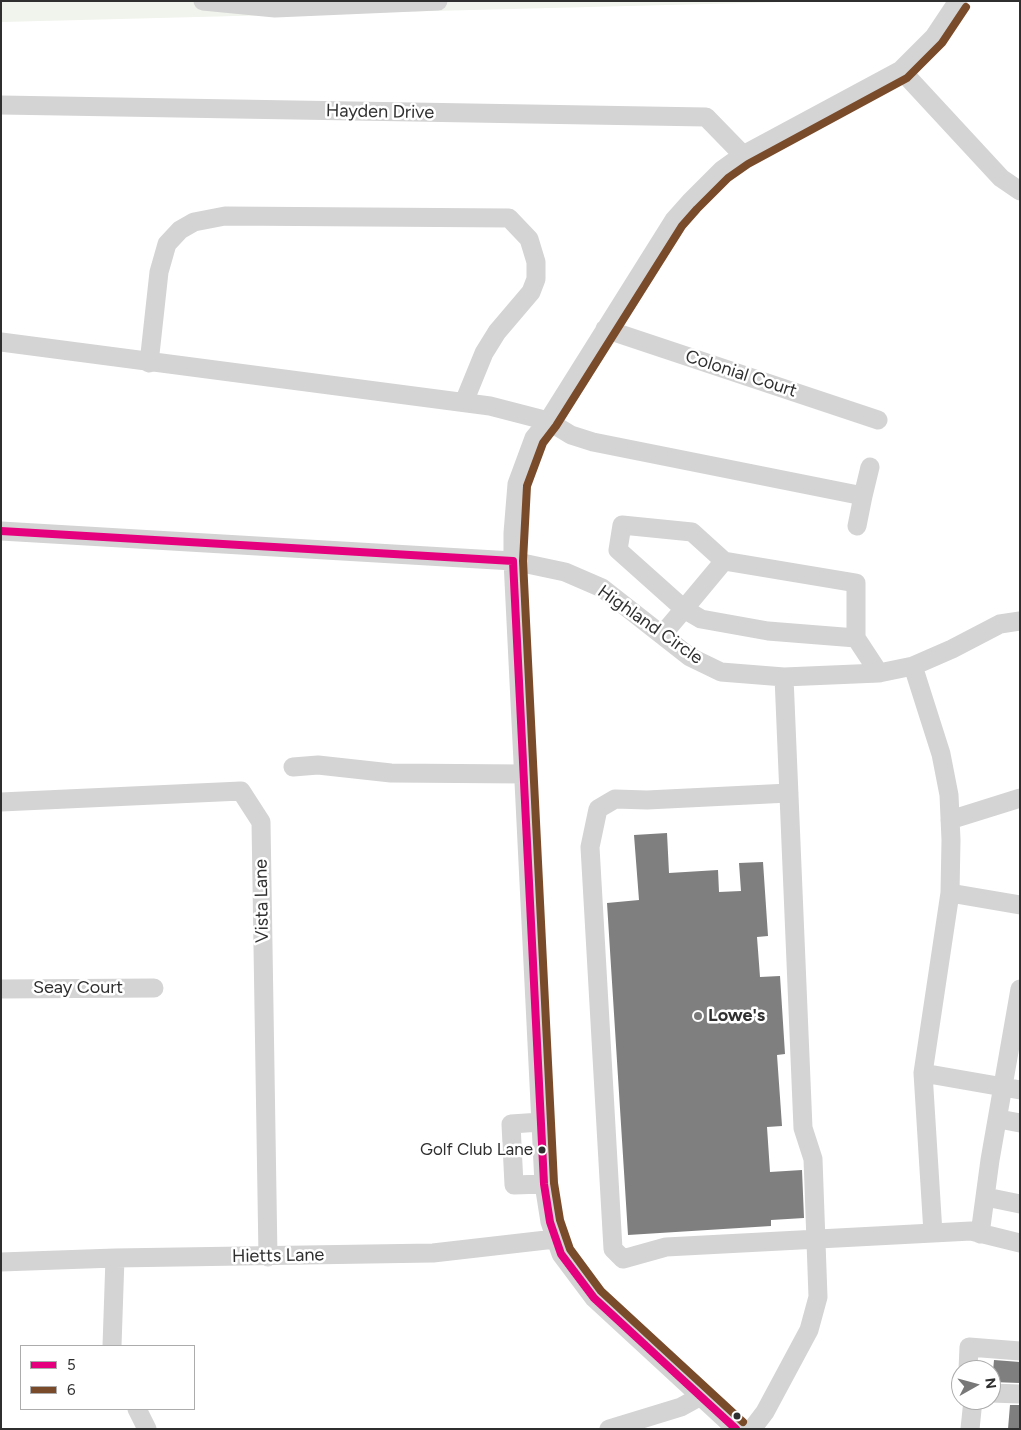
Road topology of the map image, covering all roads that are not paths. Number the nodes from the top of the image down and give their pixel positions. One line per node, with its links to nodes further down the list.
1 (203, 1): 2 (street)
2 (438, 1)
3 (958, 1): 4 (street)
4 (901, 70): 6 (street); 7 (street)
5 (1, 105): 6 (street, Hayden Drive)
6 (743, 155): 8 (street)
7 (1020, 191)
8 (605, 329): 12 (street, Colonial Court); 13 (street)
9 (1, 342): 10 (street)
10 (149, 363): 11 (street); 11 (street)
11 (464, 402): 13 (street)
12 (878, 420)
13 (548, 421): 15 (street); 18 (street)
14 (870, 467): 15 (street)
15 (863, 496): 16 (street)
16 (857, 526)
17 (1, 531): 18 (street, Highland Circle)
18 (513, 561): 22 (street, Highland Circle); 28 (street)
19 (724, 561): 20 (street); 20 (street); 23 (street)
20 (684, 609): 22 (street); 23 (street)
21 (1020, 621): 24 (street, Highland Circle)
22 (662, 635): 26 (street, Highland Circle)
23 (856, 638): 25 (street)
24 (913, 666): 25 (street, Highland Circle); 32 (street)
25 (879, 673): 26 (street, Highland Circle)
26 (784, 677): 29 (street)
27 (293, 767): 28 (street)
28 (524, 774): 42 (street)
29 (788, 793): 50 (street); 50 (street)
30 (1020, 798): 32 (street)
31 (1, 802): 52 (street, Vista Lane)
32 (950, 820): 33 (street)
33 (950, 893): 34 (street); 39 (street)
34 (1020, 905)
35 (1, 988): 36 (street, Seay Court)
36 (154, 988)
37 (1020, 989): 38 (street)
38 (1015, 1053): 40 (street)
39 (923, 1073): 40 (street); 47 (street)
40 (1012, 1088): 41 (street)
41 (999, 1119): 43 (street); 45 (street)
42 (541, 1122): 44 (street); 44 (street)
43 (1020, 1123)
44 (544, 1184): 49 (street)
45 (986, 1198): 46 (street); 48 (street)
46 (1020, 1204)
47 (933, 1233): 48 (street); 50 (street)
48 (980, 1234): 51 (street)
49 (555, 1239): 52 (street, Hietts Lane); 60 (street)
50 (817, 1239): 66 (street)
51 (1020, 1243)
52 (268, 1257): 53 (street, Hietts Lane)
53 (115, 1258): 54 (street, Hietts Lane); 55 (street)
54 (1, 1262)
55 (112, 1345)
56 (1020, 1350): 57 (street)
57 (968, 1360)
58 (1001, 1393): 59 (street)
59 (1020, 1394)
60 (701, 1396): 64 (street); 65 (street)
61 (137, 1410): 63 (street)
62 (972, 1410): 67 (street)
63 (146, 1429)
64 (609, 1429)
65 (736, 1429)
66 (752, 1429)
67 (970, 1429)

